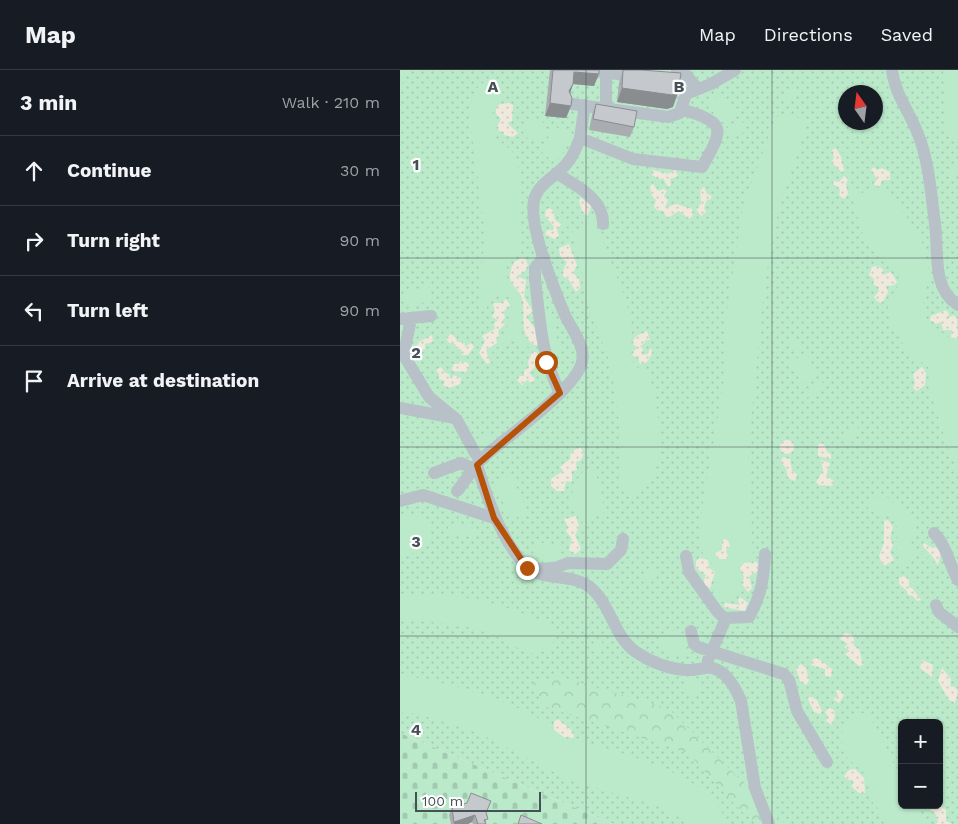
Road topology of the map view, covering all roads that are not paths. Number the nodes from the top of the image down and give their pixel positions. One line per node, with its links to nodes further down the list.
1 (588, 70): 5 (lane)
2 (677, 70): 7 (lane)
3 (735, 70): 7 (lane)
4 (892, 70): 14 (lane)
5 (606, 73): 6 (lane); 8 (lane)
6 (644, 78)
7 (698, 89): 9 (lane)
8 (606, 108): 9 (lane); 10 (lane)
9 (680, 109): 10 (lane)
10 (580, 138): 11 (lane)
11 (556, 173): 12 (lane); 13 (lane)
12 (603, 224)
13 (544, 257): 18 (lane); 18 (lane)
14 (958, 305)
15 (431, 316): 16 (lane)
16 (405, 319): 17 (lane)
17 (402, 351): 20 (lane)
18 (560, 393): 21 (lane)
19 (400, 408): 20 (lane)
20 (455, 418): 21 (lane)
21 (478, 464): 22 (lane); 23 (lane); 25 (lane)
22 (434, 474)
23 (457, 491)
24 (400, 501): 25 (lane)
25 (494, 518): 30 (lane)
26 (934, 533): 31 (lane)
27 (623, 539): 30 (lane)
28 (765, 554): 33 (lane)
29 (686, 556): 33 (lane)
30 (527, 568): 37 (lane)
31 (958, 580)
32 (936, 605): 34 (lane)
33 (726, 618): 36 (lane)
34 (958, 627)
35 (691, 631): 36 (lane)
36 (712, 652): 37 (lane); 38 (lane)
37 (704, 669): 39 (lane)
38 (827, 762)
39 (769, 824)

